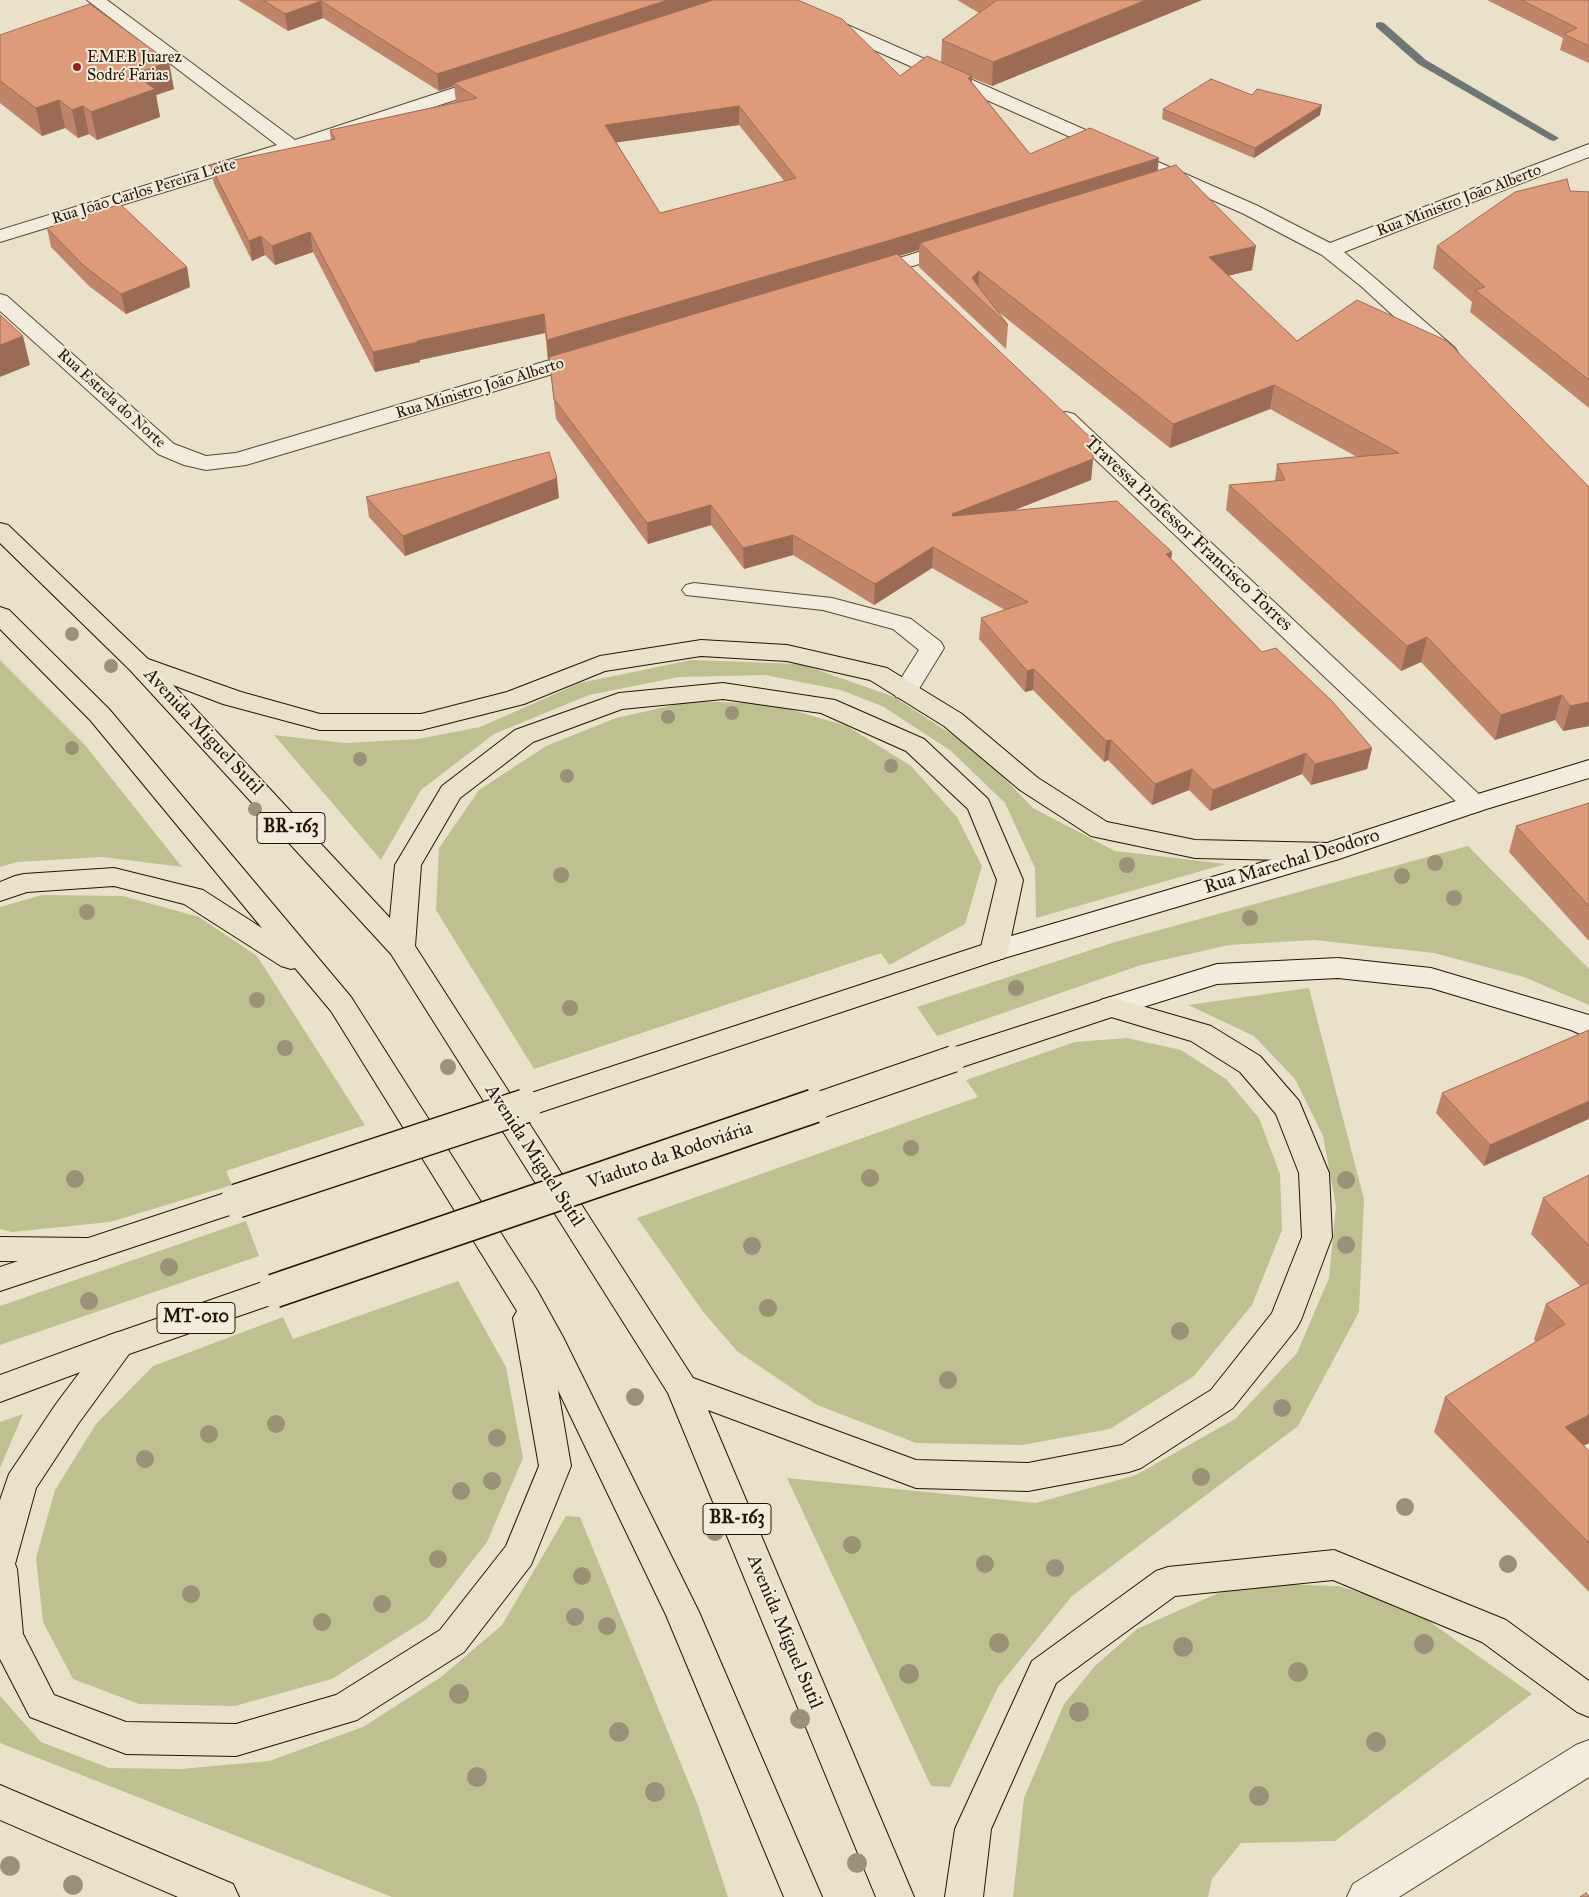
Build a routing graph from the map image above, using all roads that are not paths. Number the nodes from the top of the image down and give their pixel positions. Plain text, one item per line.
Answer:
1 (96, 0) edge
2 (776, 0) edge
3 (509, 76) edge
4 (292, 147) junction
5 (1589, 150) edge
6 (1180, 178) junction
7 (1152, 187) edge
8 (0, 236) edge
9 (976, 241) edge
10 (1329, 251) junction
11 (854, 278) edge
12 (0, 300) edge
13 (608, 351) edge
14 (1464, 368) edge
15 (1054, 407) edge
16 (238, 460) joint
17 (0, 530) edge
18 (694, 590) dead end
19 (0, 615) edge
20 (140, 664) junction
21 (905, 691) junction
22 (1589, 769) edge
23 (1474, 804) junction
24 (1330, 852) junction
25 (0, 892) edge
26 (401, 947) junction
27 (994, 952) junction
28 (312, 972) junction
29 (1111, 1007) junction
30 (1589, 1028) edge
31 (0, 1248) edge
32 (87, 1250) junction
33 (0, 1279) edge
34 (526, 1299) junction
35 (118, 1345) junction
36 (682, 1387) junction
37 (0, 1389) edge
38 (0, 1560) edge
39 (0, 1568) edge
40 (1589, 1701) edge
41 (1589, 1757) edge
42 (0, 1802) edge
43 (220, 1897) edge
44 (803, 1897) edge
45 (894, 1897) edge
46 (964, 1897) edge
47 (1366, 1897) edge

1 - 4 street
2 - 6 street
3 - 4 street, Rua João Carlos Pereira Leite
4 - 8 street, Rua João Carlos Pereira Leite
5 - 10 street, Rua Ministro João Alberto
6 - 7 street
6 - 10 street
9 - 11 street
10 - 14 street
12 - 16 street, Rua Estrela do Norte
13 - 16 street, Rua Ministro João Alberto
15 - 23 street, Travessa Professor Francisco Torres
17 - 20 main road, Avenida Miguel Sutil / BR-163
18 - 21 street
19 - 28 main road
20 - 21 main road
20 - 26 main road, Avenida Miguel Sutil / BR-163
21 - 24 main road
22 - 23 street, Rua Marechal Deodoro
23 - 24 street, Rua Marechal Deodoro
24 - 27 street, Rua Marechal Deodoro
25 - 28 main road
26 - 27 main road
26 - 36 main road, Avenida Miguel Sutil / BR-163
27 - 32 main road, bridge
28 - 34 main road
29 - 30 street
29 - 35 main road, Viaduto da Rodoviária / MT-010, bridge
29 - 36 main road
31 - 32 main road
32 - 33 main road
34 - 39 main road
34 - 44 main road
35 - 37 main road, MT-010
35 - 38 main road
36 - 45 main road, Avenida Miguel Sutil / BR-163
40 - 46 main road
41 - 47 street
42 - 43 main road

